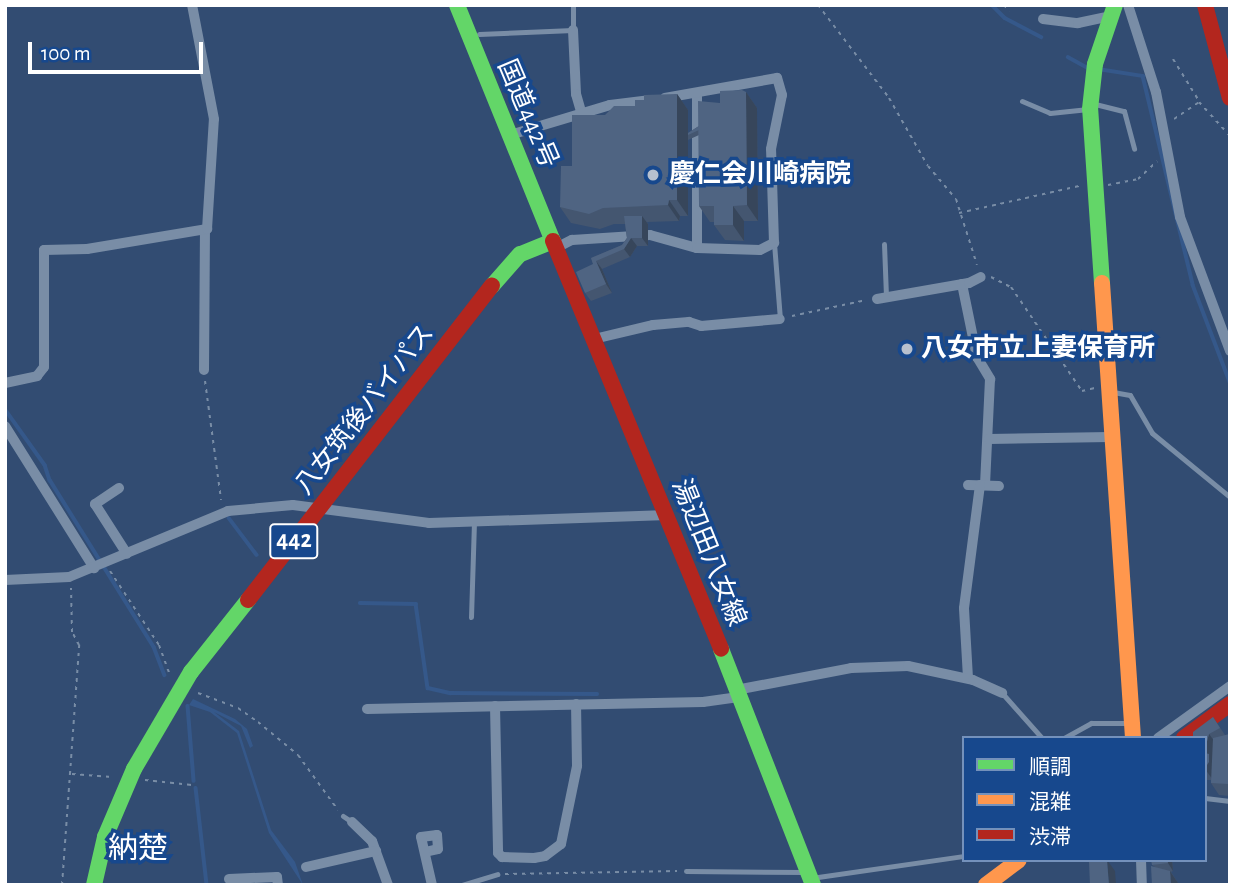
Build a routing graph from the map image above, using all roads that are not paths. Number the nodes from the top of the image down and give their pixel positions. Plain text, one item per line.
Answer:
1 (192, 5) edge
2 (457, 5) edge
3 (573, 5) edge
4 (1128, 5) edge
5 (1205, 5) edge
6 (1113, 11) edge
7 (1043, 19) dead end
8 (573, 30) junction
9 (479, 34) dead end
10 (697, 93) junction
11 (1230, 98) edge
12 (1022, 101) dead end
13 (1091, 106) junction
14 (582, 115) junction
15 (510, 135) junction
16 (1134, 149) dead end
17 (205, 230) junction
18 (774, 243) junction
19 (555, 244) junction
20 (884, 244) dead end
21 (697, 248) junction
22 (981, 277) road end
23 (962, 284) junction
24 (881, 298) joint
25 (780, 319) joint
26 (594, 339) junction
27 (1230, 351) edge
28 (204, 370) road end
29 (5, 383) edge
30 (1107, 388) junction
31 (5, 426) edge
32 (1110, 437) junction
33 (989, 439) junction
34 (978, 485) junction
35 (999, 486) dead end
36 (120, 488) dead end
37 (1230, 497) edge
38 (320, 507) junction
39 (668, 515) junction
40 (474, 524) junction
41 (127, 554) junction
42 (100, 566) junction
43 (5, 580) edge
44 (471, 617) dead end
45 (968, 678) junction
46 (1230, 686) edge
47 (1002, 693) joint
48 (738, 694) junction
49 (576, 704) junction
50 (495, 706) junction
51 (1227, 706) edge
52 (368, 709) dead end
53 (1132, 730) edge
54 (1040, 736) edge
55 (1068, 736) edge
56 (1161, 736) edge
57 (1187, 736) edge
58 (1207, 798) edge
59 (1230, 801) edge
60 (348, 819) road end
61 (376, 851) junction
62 (425, 852) dead end
63 (962, 856) edge
64 (1011, 862) edge
65 (1141, 862) edge
66 (306, 867) dead end
67 (686, 871) road end
68 (497, 874) road end
69 (810, 878) edge
70 (229, 879) dead end
71 (94, 885) edge
72 (278, 885) edge
73 (388, 885) edge
74 (432, 885) edge
75 (462, 885) edge
76 (986, 885) edge
77 (1142, 885) edge

1 - 17 street
2 - 15 main road, 国道442号
3 - 8 lane
4 - 27 street
5 - 11 main road
6 - 7 street
6 - 13 main road
8 - 9 lane
8 - 14 street
10 - 14 street
10 - 18 street
10 - 21 street
12 - 13 lane
13 - 16 lane
13 - 30 main road
14 - 15 street
15 - 19 main road, 国道442号
17 - 28 street
17 - 29 street
18 - 21 street
18 - 25 lane
19 - 21 street
19 - 26 main road, 湯辺田八女線
19 - 38 main road, 八女筑後バイパス / 442
20 - 24 lane
22 - 23 street
23 - 24 street
23 - 33 street
25 - 26 street
26 - 39 main road, 湯辺田八女線
30 - 32 main road
30 - 37 lane
31 - 42 street
32 - 33 street
32 - 53 main road
33 - 34 street
34 - 35 street
34 - 45 street
36 - 41 street
38 - 40 street
38 - 41 street
38 - 71 main road, 八女筑後バイパス / 442
39 - 40 street
39 - 48 main road, 湯辺田八女線
40 - 44 lane
41 - 42 street
42 - 43 street
45 - 47 street
45 - 48 street
46 - 56 street
47 - 54 lane
48 - 49 street
48 - 69 main road, 湯辺田八女線
49 - 50 street
49 - 50 street
50 - 52 street
51 - 57 main road
53 - 55 lane
58 - 59 lane
60 - 61 street
61 - 66 street
61 - 73 street
62 - 74 street
63 - 69 lane
64 - 76 main road
65 - 77 street
67 - 69 lane
68 - 75 lane
70 - 72 street

